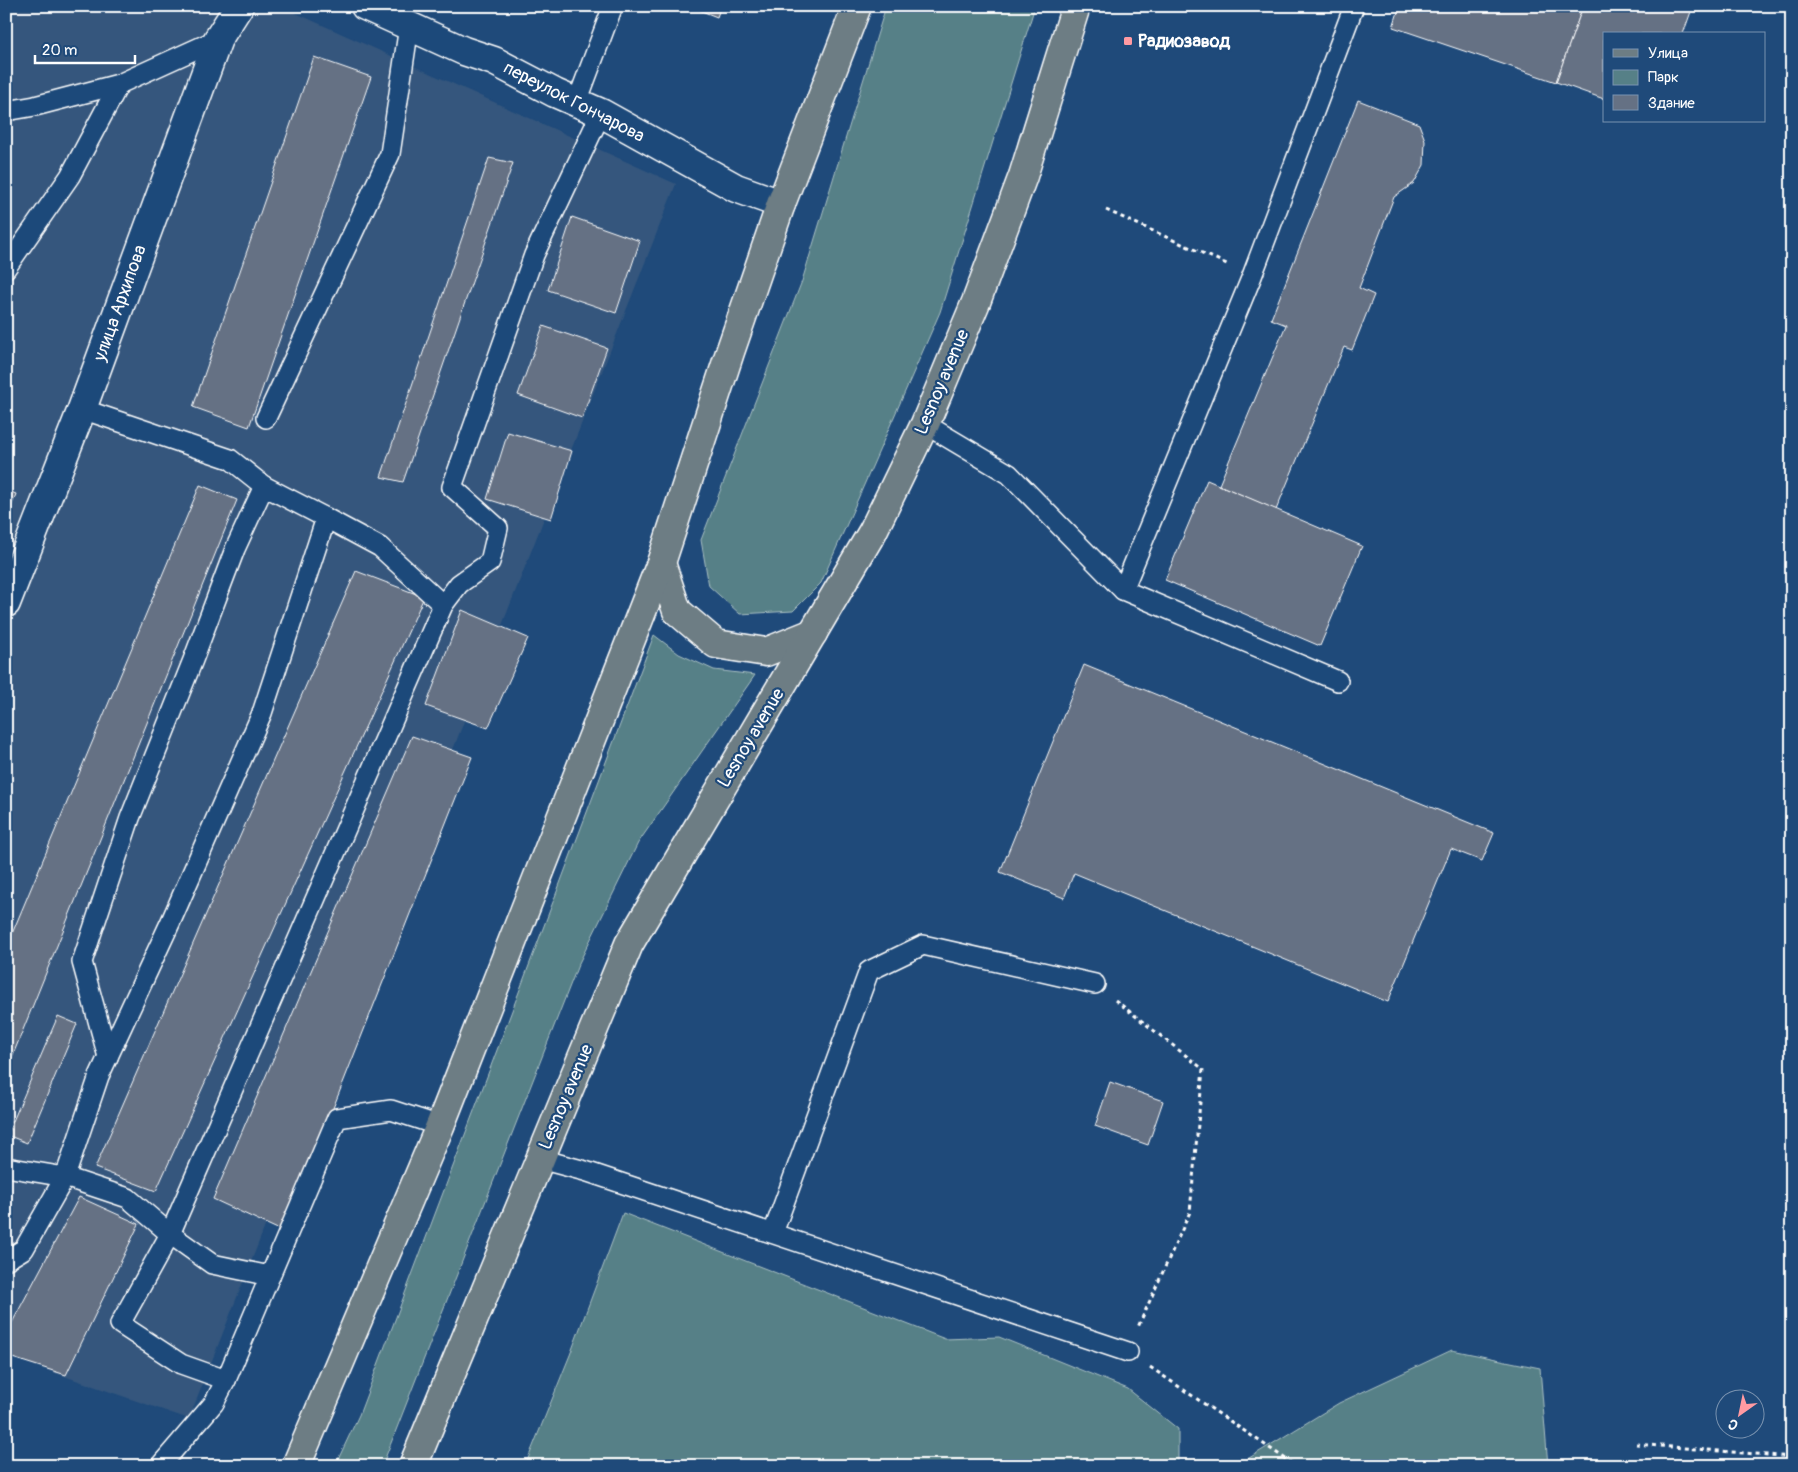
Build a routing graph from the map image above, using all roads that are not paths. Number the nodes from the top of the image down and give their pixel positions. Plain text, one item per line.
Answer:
1 (239, 6) edge
2 (365, 6) edge
3 (613, 6) edge
4 (856, 6) edge
5 (1076, 6) edge
6 (1354, 6) edge
7 (409, 26) junction
8 (218, 39) junction
9 (119, 84) junction
10 (589, 108) junction
11 (6, 111) edge
12 (781, 204) junction
13 (6, 268) edge
14 (82, 409) junction
15 (266, 418) dead end
16 (925, 424) junction
17 (264, 486) junction
18 (326, 518) junction
19 (661, 563) junction
20 (1123, 590) junction
21 (6, 603) edge
22 (443, 605) junction
23 (813, 633) junction
24 (1338, 681) dead end
25 (1095, 984) road end
26 (108, 1057) junction
27 (440, 1126) junction
28 (540, 1159) junction
29 (6, 1167) edge
30 (66, 1177) junction
31 (773, 1233) junction
32 (170, 1234) junction
33 (6, 1260) edge
34 (270, 1276) junction
35 (1128, 1352) road end
36 (226, 1380) junction
37 (160, 1466) edge
38 (296, 1466) edge
39 (413, 1466) edge

1 - 8 street, улица Архипова
2 - 7 street, переулок Гончарова
3 - 10 lane
4 - 12 main road
5 - 16 main road, Lesnoy avenue
6 - 20 lane
7 - 10 street, переулок Гончарова
7 - 15 lane
8 - 9 lane
8 - 14 street, улица Архипова
9 - 11 lane
9 - 13 lane
10 - 12 street, переулок Гончарова
10 - 22 lane
12 - 19 main road
14 - 17 lane
14 - 21 street, улица Архипова
16 - 20 lane
16 - 23 main road, Lesnoy avenue
17 - 18 lane
17 - 26 lane
18 - 22 lane
18 - 26 lane
19 - 23 main road
19 - 27 main road
20 - 24 lane
22 - 32 lane
23 - 28 main road, Lesnoy avenue
25 - 31 lane
26 - 30 lane
27 - 34 lane
27 - 38 main road
28 - 31 lane
28 - 39 main road, Lesnoy avenue
29 - 30 lane
30 - 32 lane
30 - 33 lane
31 - 35 lane
32 - 34 lane
32 - 36 lane
34 - 36 lane
36 - 37 lane

